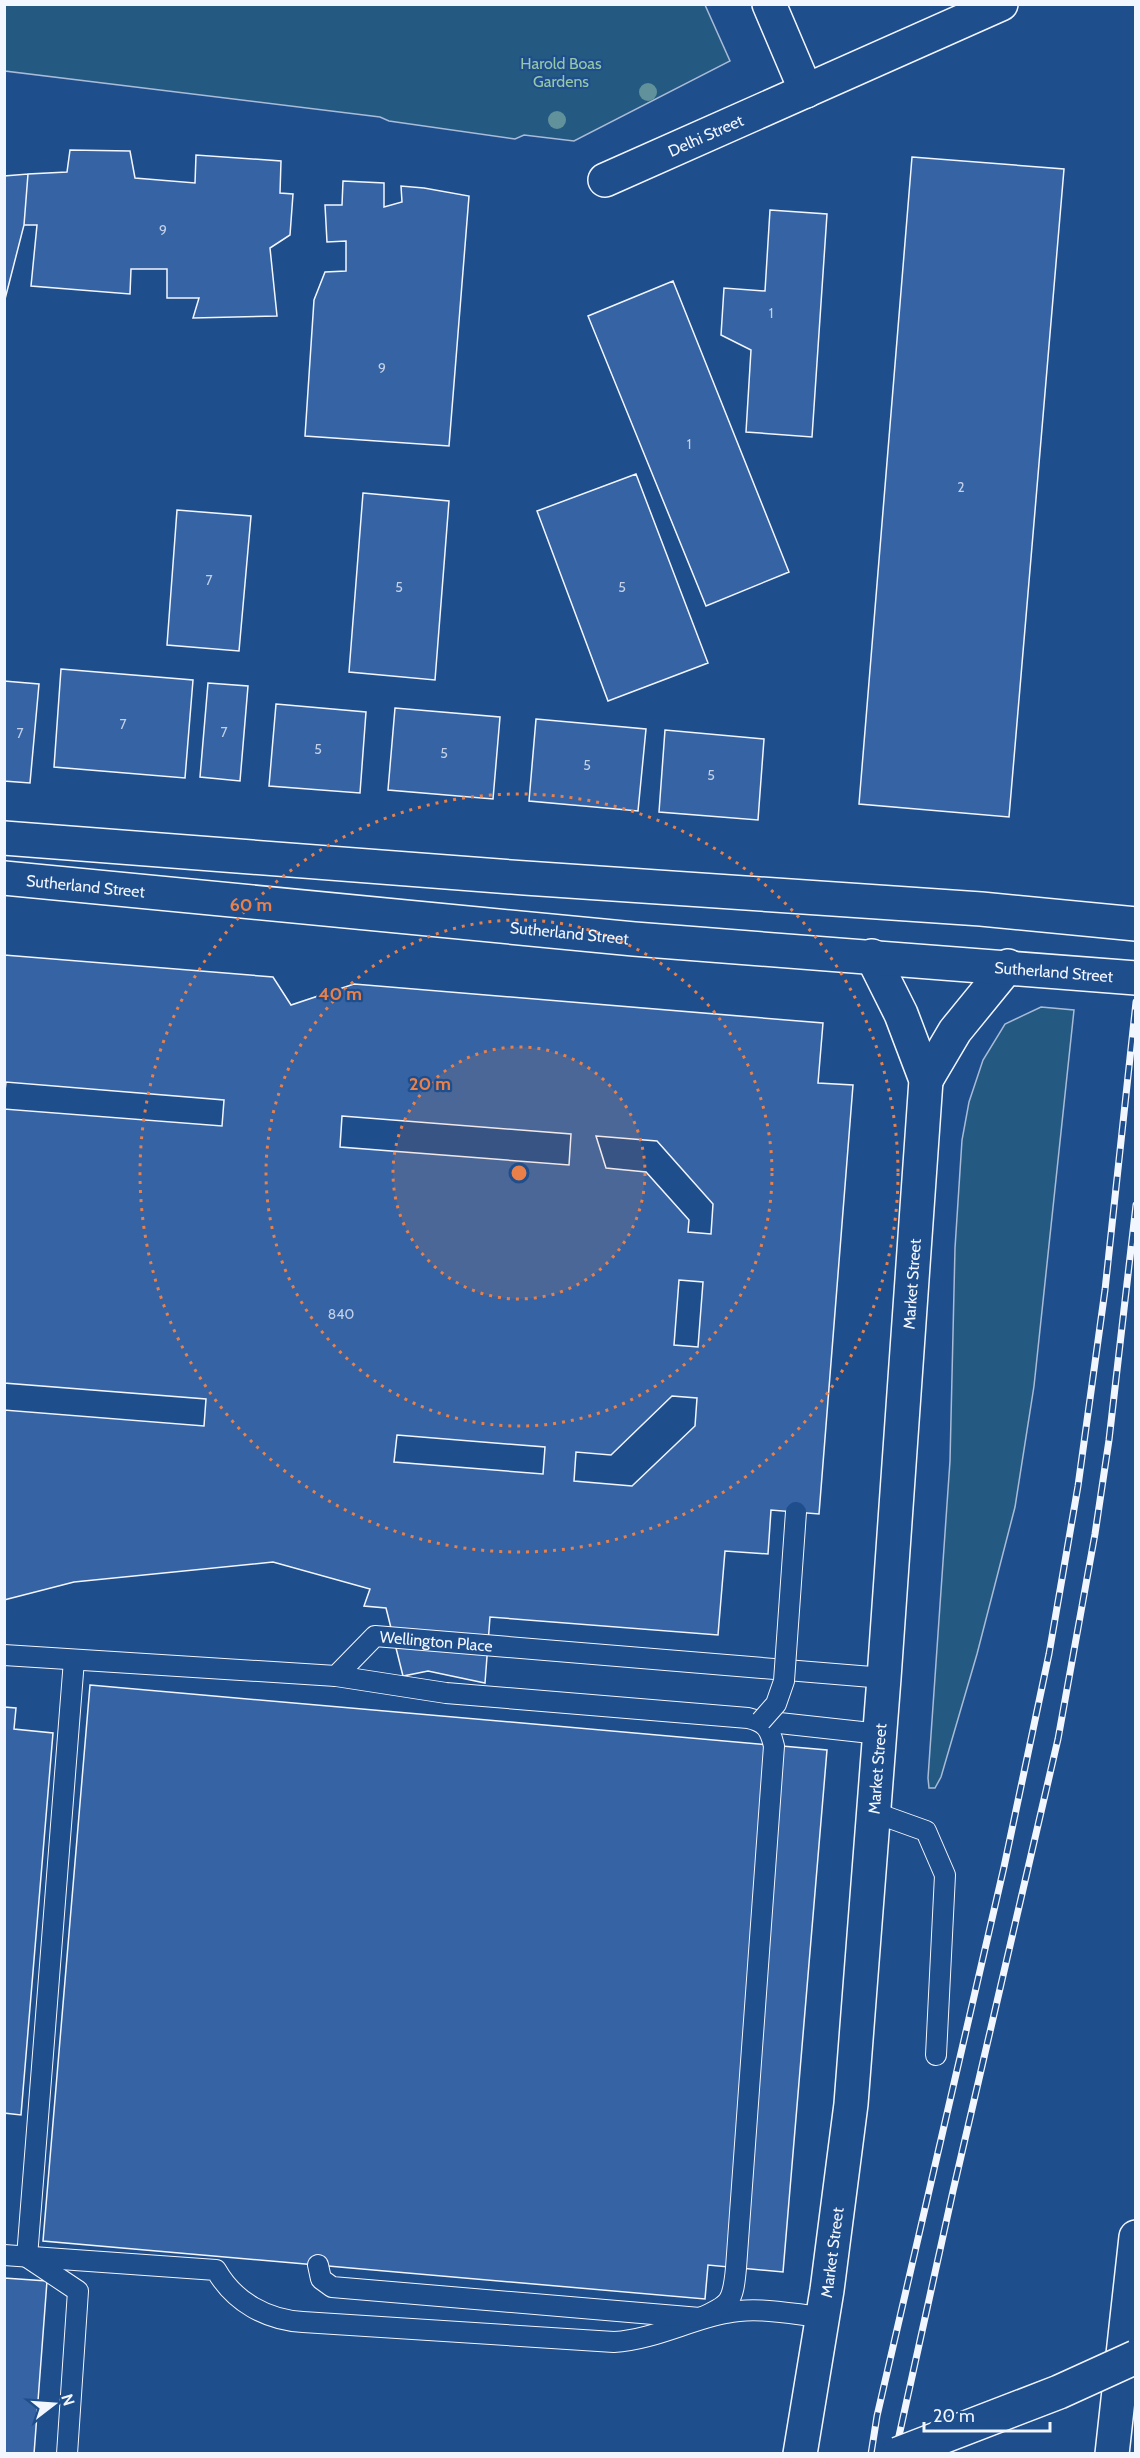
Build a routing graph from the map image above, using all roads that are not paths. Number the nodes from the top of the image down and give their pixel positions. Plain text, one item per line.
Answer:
1 (769, 4) edge
2 (1001, 4) edge
3 (806, 91) junction
4 (605, 180) dead end
5 (4, 838) edge
6 (4, 878) edge
7 (1136, 924) edge
8 (872, 956) junction
9 (1008, 966) junction
10 (1136, 978) edge
11 (926, 1080) junction
12 (796, 1512) dead end
13 (4, 1655) edge
14 (74, 1660) junction
15 (336, 1676) junction
16 (884, 1678) junction
17 (761, 1721) junction
18 (880, 1734) junction
19 (873, 1812) junction
20 (936, 2055) dead end
21 (1136, 2237) edge
22 (4, 2255) edge
23 (27, 2256) junction
24 (318, 2265) dead end
25 (822, 2317) junction
26 (1136, 2357) edge
27 (67, 2454) edge
28 (800, 2454) edge
29 (898, 2454) edge
30 (1112, 2454) edge

1 - 3 main road
2 - 3 main road, Delhi Street
3 - 4 main road, Delhi Street
5 - 7 main road
6 - 8 main road, Sutherland Street
8 - 9 main road, Sutherland Street
8 - 11 main road, Market Street
9 - 10 main road, Sutherland Street
9 - 11 main road, Market Street
11 - 16 main road, Market Street
12 - 17 lane, bridge
13 - 14 lane
14 - 15 lane
14 - 23 lane
15 - 16 lane, Wellington Place
15 - 17 lane
16 - 18 main road, Market Street
17 - 18 lane
17 - 24 lane
18 - 19 main road, Market Street
19 - 20 lane
19 - 25 main road, Market Street
21 - 30 main road
22 - 23 lane
23 - 25 lane
23 - 27 lane
25 - 28 main road, Market Street
26 - 29 main road, bridge

